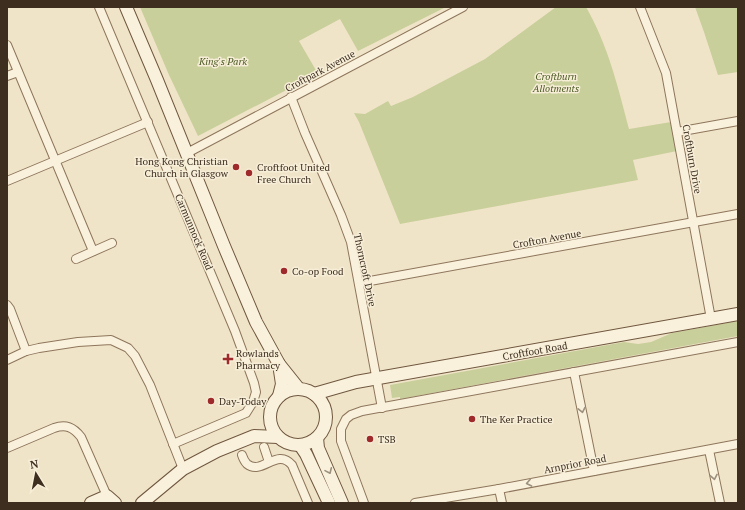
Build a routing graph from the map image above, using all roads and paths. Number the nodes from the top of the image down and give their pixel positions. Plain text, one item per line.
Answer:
1 (99, 7) edge
2 (126, 7) edge
3 (463, 7) edge
4 (640, 7) edge
5 (7, 45) edge
6 (18, 72) junction
7 (7, 76) edge
8 (291, 97) junction
9 (738, 121) edge
10 (148, 122) junction
11 (677, 132) junction
12 (187, 153) junction
13 (56, 160) junction
14 (7, 181) edge
15 (738, 214) edge
16 (694, 222) junction
17 (112, 243) dead end
18 (93, 251) junction
19 (76, 259) dead end
20 (359, 283) junction
21 (7, 305) edge
22 (738, 314) edge
23 (711, 319) junction
24 (738, 342) edge
25 (26, 351) junction
26 (7, 360) edge
27 (279, 364) junction
28 (574, 372) junction
29 (376, 379) junction
30 (299, 389) junction
31 (333, 389) junction
32 (314, 394) junction
33 (279, 396) junction
34 (323, 406) junction
35 (382, 408) junction
36 (270, 417) junction
37 (254, 436) junction
38 (278, 437) junction
39 (316, 438) junction
40 (173, 444) junction
41 (738, 444) edge
42 (300, 445) junction
43 (264, 447) dead end
44 (7, 448) edge
45 (709, 450) junction
46 (242, 455) dead end
47 (270, 462) junction
48 (182, 469) junction
49 (594, 471) junction
50 (499, 489) junction
51 (111, 500) edge
52 (91, 503) edge
53 (142, 503) edge
54 (308, 503) edge
55 (329, 503) edge
56 (342, 503) edge
57 (364, 503) edge
58 (415, 503) edge
59 (502, 503) edge
60 (720, 503) edge

1 - 10 street, Carmunnock Road
2 - 12 main road
3 - 8 street, Croftpark Avenue
4 - 11 street, Croftburn Drive
5 - 6 street
6 - 7 street
6 - 13 street
8 - 12 street, Croftpark Avenue
8 - 20 street, Thorncroft Drive
9 - 11 street
10 - 13 street
10 - 40 street, Carmunnock Road
11 - 16 street, Croftburn Drive
12 - 27 main road
13 - 14 street
13 - 18 street
15 - 16 street, Crofton Avenue
16 - 20 street, Crofton Avenue
16 - 23 street, Croftburn Drive
17 - 18 street
18 - 19 street
20 - 29 street, Thorncroft Drive
21 - 25 street
22 - 23 main road, Croftfoot Road
23 - 29 main road, Croftfoot Road
24 - 28 street
25 - 26 street
25 - 40 street
27 - 30 main road
27 - 33 main road
28 - 35 street
28 -> 49 street
29 - 31 main road, Croftfoot Road
29 - 35 street, Thorncroft Drive
30 - 32 main road
30 - 33 main road
31 - 32 main road, Croftfoot Road
31 - 34 main road
32 - 34 main road
33 - 36 main road
34 - 39 main road
35 - 57 street
36 - 37 main road
36 - 38 main road
37 - 38 main road
37 - 48 main road
38 - 42 main road
39 - 42 main road
39 -> 56 main road
40 - 48 street
41 - 45 street, Arnprior Road
42 - 55 main road
43 - 47 street
44 - 51 street
45 - 49 street, Arnprior Road
45 -> 60 street
46 - 47 street
47 - 54 street
48 - 53 main road
49 -> 50 street, Arnprior Road
50 - 58 street, Arnprior Road
50 - 59 street
51 - 52 main road

